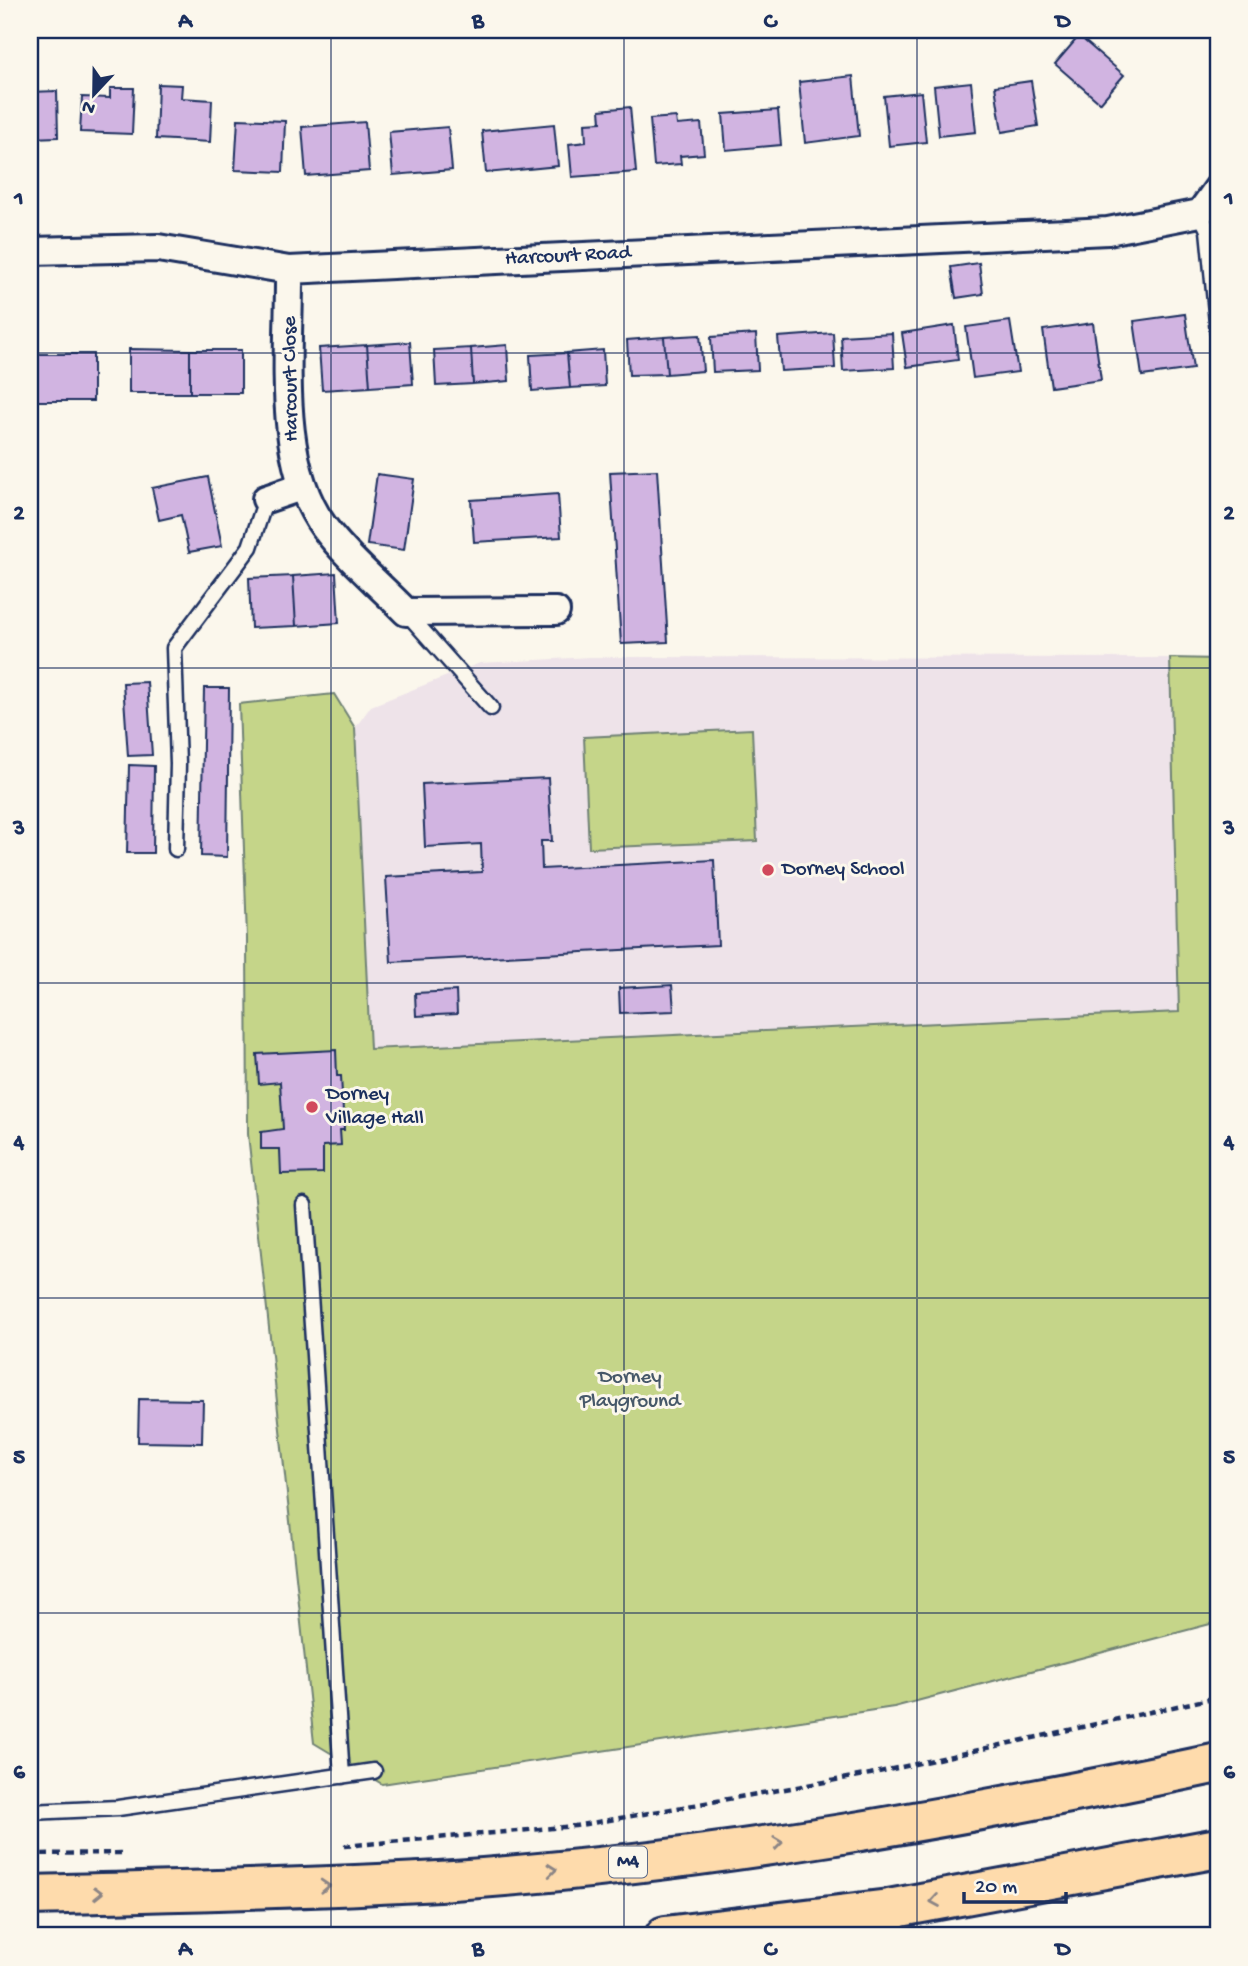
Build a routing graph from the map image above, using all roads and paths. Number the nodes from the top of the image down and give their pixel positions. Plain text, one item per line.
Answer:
1 (1218, 188) edge
2 (1200, 213) junction
3 (30, 251) edge
4 (289, 270) junction
5 (1218, 332) edge
6 (301, 487) junction
7 (266, 499) joint
8 (556, 611) dead end
9 (406, 612) junction
10 (491, 708) dead end
11 (176, 849) dead end
12 (304, 1205) dead end
13 (1218, 1697) edge
14 (1218, 1763) edge
15 (374, 1772) dead end
16 (342, 1776) junction
17 (30, 1812) edge
18 (335, 1847) dead end
19 (1218, 1847) edge
20 (128, 1853) dead end
21 (30, 1854) edge
22 (30, 1895) edge
23 (1218, 1932) edge
24 (665, 1936) edge
25 (1199, 1936) edge

1 - 2 street
2 - 4 street, Harcourt Road
2 - 5 lane
3 - 4 street, Harcourt Road
4 - 6 street, Harcourt Close
6 - 7 street
6 - 9 street, Harcourt Close
7 - 11 lane
8 - 9 street
9 - 10 lane
12 - 16 lane
13 - 18 path
22 -> 14 highway, M4
15 - 16 lane
16 - 17 lane
19 -> 24 highway
20 - 21 path
23 - 25 path

